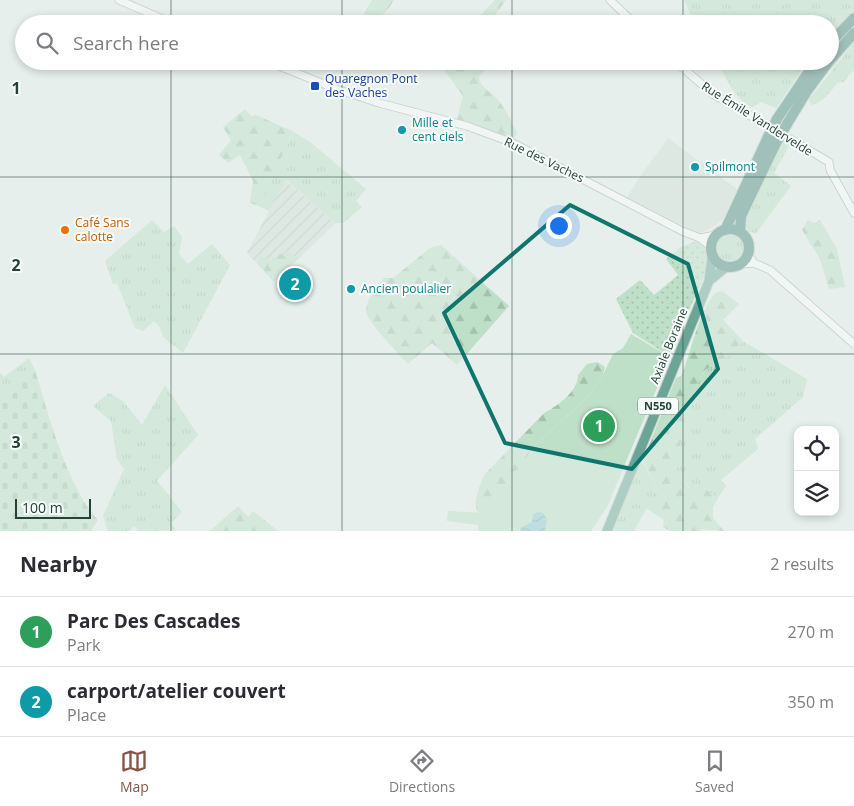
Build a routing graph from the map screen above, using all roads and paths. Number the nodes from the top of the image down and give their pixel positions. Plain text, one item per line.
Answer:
1 (120, 0) edge
2 (610, 0) edge
3 (154, 15) edge
4 (626, 15) edge
5 (854, 18) edge
6 (854, 33) edge
7 (839, 34) edge
8 (839, 50) edge
9 (290, 70) edge
10 (685, 70) edge
11 (811, 70) edge
12 (823, 70) edge
13 (782, 121) junction
14 (772, 140) junction
15 (854, 213) edge
16 (720, 232) junction
17 (740, 232) junction
18 (700, 238) junction
19 (711, 251) junction
20 (751, 258) junction
21 (726, 267) junction
22 (709, 281) junction
23 (854, 344) edge
24 (607, 531) edge

1 - 3 street
2 - 4 street
5 - 7 highway
6 - 8 highway, Axiale Boraine
9 - 18 street, Rue des Vaches
10 - 15 street, Rue Émile Vandervelde
11 - 13 highway, Axiale Boraine
12 - 13 highway, Axiale Boraine
13 - 14 highway, Axiale Boraine, bridge
14 - 16 highway, Axiale Boraine
14 - 17 highway, Axiale Boraine
16 - 17 highway
16 - 18 street
16 - 19 highway, Axiale Boraine
17 - 20 highway
18 - 19 street, Rue des Vaches
19 - 21 highway
19 - 22 main road, Axiale Boraine / N550
20 - 21 highway, Axiale Boraine
20 - 23 street
21 - 22 main road, Axiale Boraine / N550
22 - 24 main road, Axiale Boraine / N550

